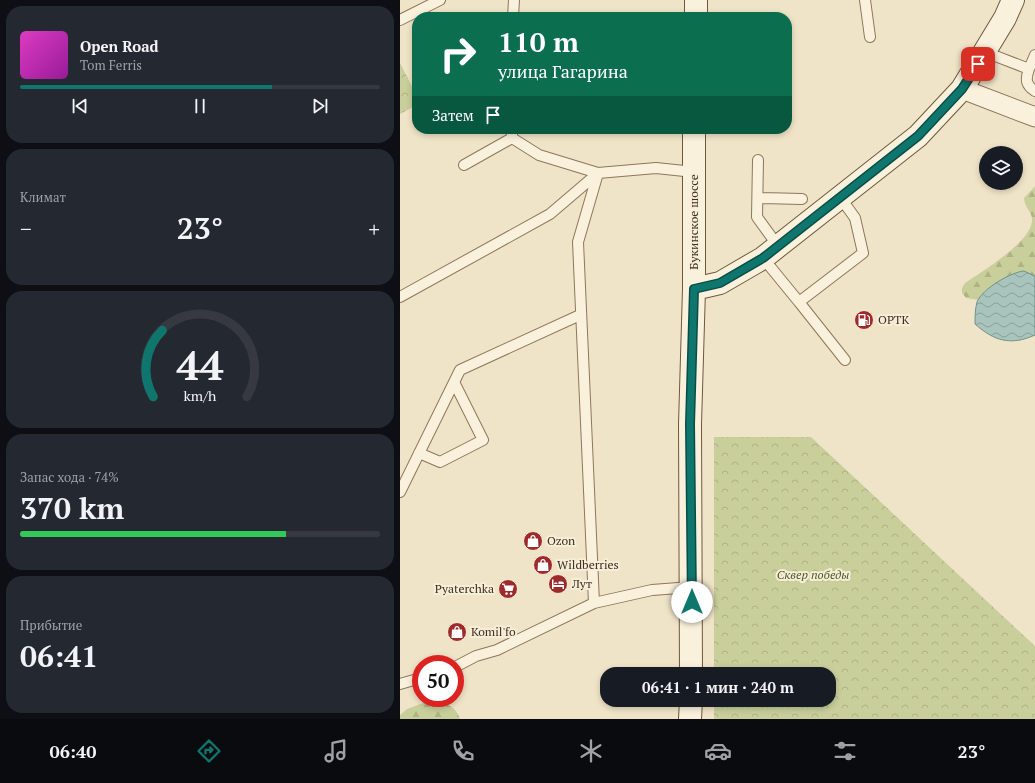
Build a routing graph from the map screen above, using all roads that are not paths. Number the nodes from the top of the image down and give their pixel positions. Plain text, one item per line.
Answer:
1 (440, 0) edge
2 (514, 0) edge
3 (696, 0) edge
4 (865, 0) edge
5 (1013, 0) edge
6 (416, 12) edge
7 (514, 12) edge
8 (696, 12) edge
9 (412, 14) edge
10 (400, 20) edge
11 (870, 37) dead end
12 (985, 52) junction
13 (1035, 55) edge
14 (1029, 69) junction
15 (962, 89) junction
16 (1035, 91) edge
17 (1035, 116) edge
18 (512, 134) edge
19 (694, 134) edge
20 (758, 160) dead end
21 (464, 165) dead end
22 (694, 172) junction
23 (598, 173) junction
24 (840, 197) junction
25 (758, 198) junction
26 (802, 199) dead end
27 (770, 252) junction
28 (694, 289) junction
29 (400, 297) edge
30 (799, 302) junction
31 (580, 315) junction
32 (845, 360) dead end
33 (454, 382) junction
34 (419, 453) junction
35 (400, 492) edge
36 (692, 587) junction
37 (594, 603) junction
38 (464, 662) edge
39 (691, 667) edge
40 (412, 681) edge
41 (400, 684) edge
42 (691, 707) edge
43 (690, 719) edge

1 - 6 lane
2 - 7 lane
3 - 8 main road
4 - 11 lane
5 - 12 main road
9 - 10 lane
12 - 14 lane
12 - 15 main road
13 - 14 lane
14 - 16 lane
15 - 17 street
15 - 24 main road
18 - 21 lane
18 - 23 lane
19 - 22 main road, Букинское шоссе
20 - 25 lane
22 - 23 lane
22 - 28 main road, Букинское шоссе
23 - 29 lane
23 - 31 lane
24 - 27 main road
24 - 30 lane
25 - 26 lane
25 - 27 lane
27 - 28 main road
27 - 30 lane
28 - 36 main road, Букинское шоссе
30 - 32 lane
31 - 33 lane
31 - 37 lane
33 - 34 lane
33 - 34 lane
34 - 35 lane
36 - 37 lane
36 - 39 main road, Букинское шоссе
37 - 38 lane
40 - 41 lane
42 - 43 main road

